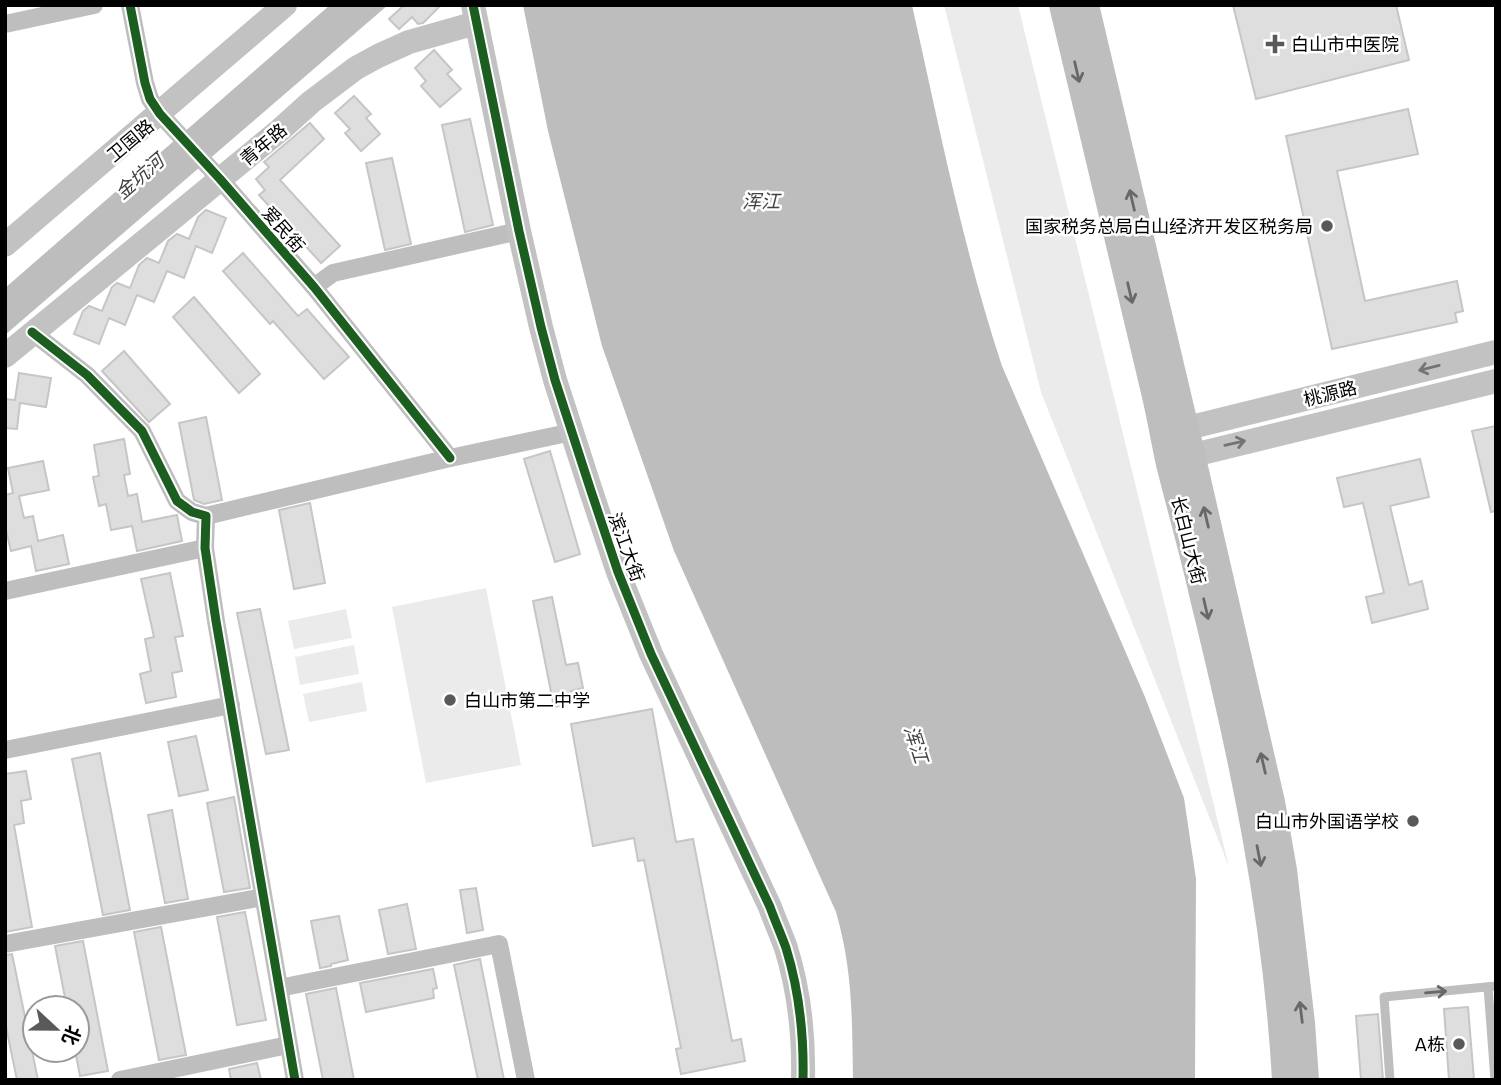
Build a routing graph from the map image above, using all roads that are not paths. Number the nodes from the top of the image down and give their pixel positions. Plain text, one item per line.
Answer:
1 (94, 5) edge
2 (130, 5) edge
3 (285, 5) edge
4 (1062, 5) edge
5 (1086, 5) edge
6 (475, 14) edge
7 (5, 24) edge
8 (166, 120) junction
9 (217, 176) junction
10 (519, 231) junction
11 (5, 245) edge
12 (314, 287) junction
13 (32, 332) junction
14 (1496, 352) edge
15 (5, 356) edge
16 (1496, 381) edge
17 (1175, 431) junction
18 (572, 432) junction
19 (1180, 457) junction
20 (450, 458) junction
21 (206, 516) junction
22 (205, 548) junction
23 (5, 591) edge
24 (230, 705) junction
25 (5, 750) edge
26 (263, 897) junction
27 (5, 944) edge
28 (1492, 987) edge
29 (279, 988) junction
30 (288, 1045) junction
31 (120, 1080) edge
32 (295, 1080) edge
33 (526, 1080) edge
34 (803, 1080) edge
35 (1285, 1080) edge
36 (1306, 1080) edge
37 (1390, 1080) edge
38 (1495, 1080) edge

1 - 7 street
2 - 8 street, 爱民街
3 - 8 street, 卫国路
4 -> 17 main road, 长白山大街
17 -> 5 main road, 长白山大街
6 - 9 street, 青年路
6 - 10 street, 滨江大街
8 - 9 street, 爱民街
8 - 11 street, 卫国路
9 - 12 street, 爱民街
9 - 13 street, 青年路
10 - 12 street
10 - 18 street, 滨江大街
12 - 20 street, 爱民街
13 - 15 street, 青年路
13 - 21 street
14 -> 17 street, 桃源路
19 -> 16 street, 桃源路
17 - 19 main road, 长白山大街
18 - 20 street
18 - 34 street, 滨江大街
19 -> 35 main road, 长白山大街
36 -> 19 main road, 长白山大街
20 - 21 street
21 - 22 street
22 - 23 street
22 - 24 street
24 - 25 street
24 - 26 street
26 - 27 street
26 - 29 street
37 -> 28 lane
28 - 38 lane
29 - 30 street
29 - 33 street
30 - 31 street
30 - 32 street

